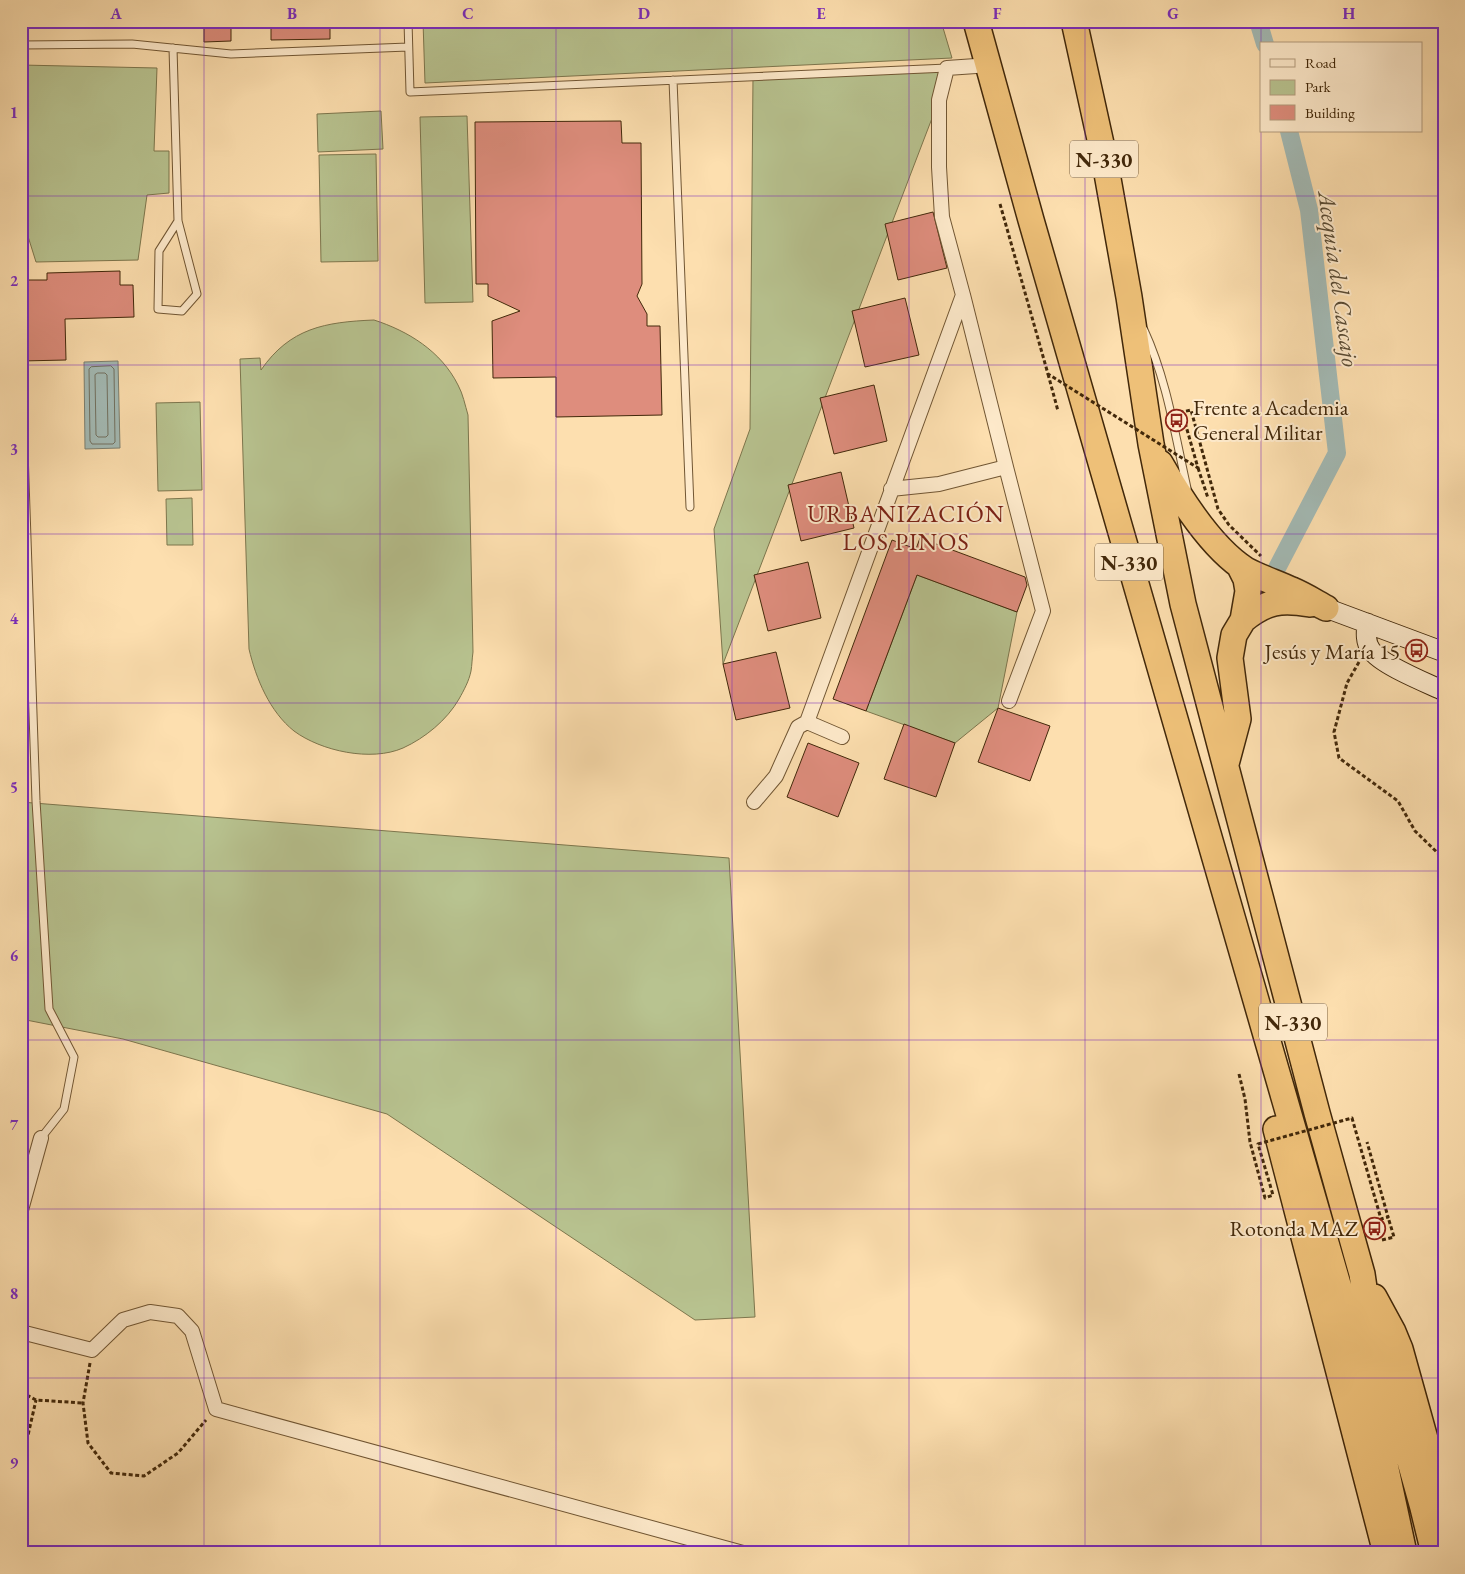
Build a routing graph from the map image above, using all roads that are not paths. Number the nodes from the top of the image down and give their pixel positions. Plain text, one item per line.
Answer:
1 (408, 21) edge
2 (963, 21) edge
3 (976, 21) edge
4 (1074, 21) edge
5 (21, 45) edge
6 (408, 47) junction
7 (173, 48) junction
8 (976, 66) junction
9 (947, 68) junction
10 (673, 80) junction
11 (1031, 220) junction
12 (178, 221) junction
13 (963, 295) junction
14 (1130, 297) junction
15 (1151, 444) junction
16 (21, 446) edge
17 (1006, 466) junction
18 (891, 489) junction
19 (1200, 506) junction
20 (690, 507) dead end
21 (1250, 560) junction
22 (1326, 608) junction
23 (1243, 620) junction
24 (1368, 623) junction
25 (1444, 652) edge
26 (1444, 691) edge
27 (1009, 701) dead end
28 (807, 722) junction
29 (842, 737) dead end
30 (1226, 767) junction
31 (754, 802) dead end
32 (1228, 904) junction
33 (41, 1138) joint
34 (21, 1210) edge
35 (1362, 1274) junction
36 (21, 1332) edge
37 (1444, 1507) edge
38 (742, 1553) edge
39 (1386, 1553) edge
40 (1404, 1553) edge
41 (1434, 1553) edge

1 - 6 lane
2 - 8 highway
3 - 11 highway, N-330
4 - 14 highway, N-330
5 - 7 lane
6 - 7 lane
6 - 10 lane
7 - 12 lane
8 - 9 street
8 - 11 highway
9 - 10 lane
9 - 13 street
10 - 20 lane
11 - 32 highway, N-330
12 - 12 lane
13 - 17 street
13 - 18 street
14 - 15 highway, N-330
14 - 19 lane
15 - 19 highway
15 - 30 highway, N-330
16 - 33 lane
17 - 18 street
17 - 27 street
18 - 28 street
19 - 21 highway
21 - 22 highway
21 - 23 highway
22 - 23 highway
22 - 24 street
23 - 30 highway
24 - 25 street
24 - 26 street
28 - 29 street
28 - 31 street
30 - 35 highway, N-330
32 - 39 highway
32 - 40 highway, N-330
33 - 34 street
35 - 37 highway
35 - 41 highway, N-330
36 - 38 street

